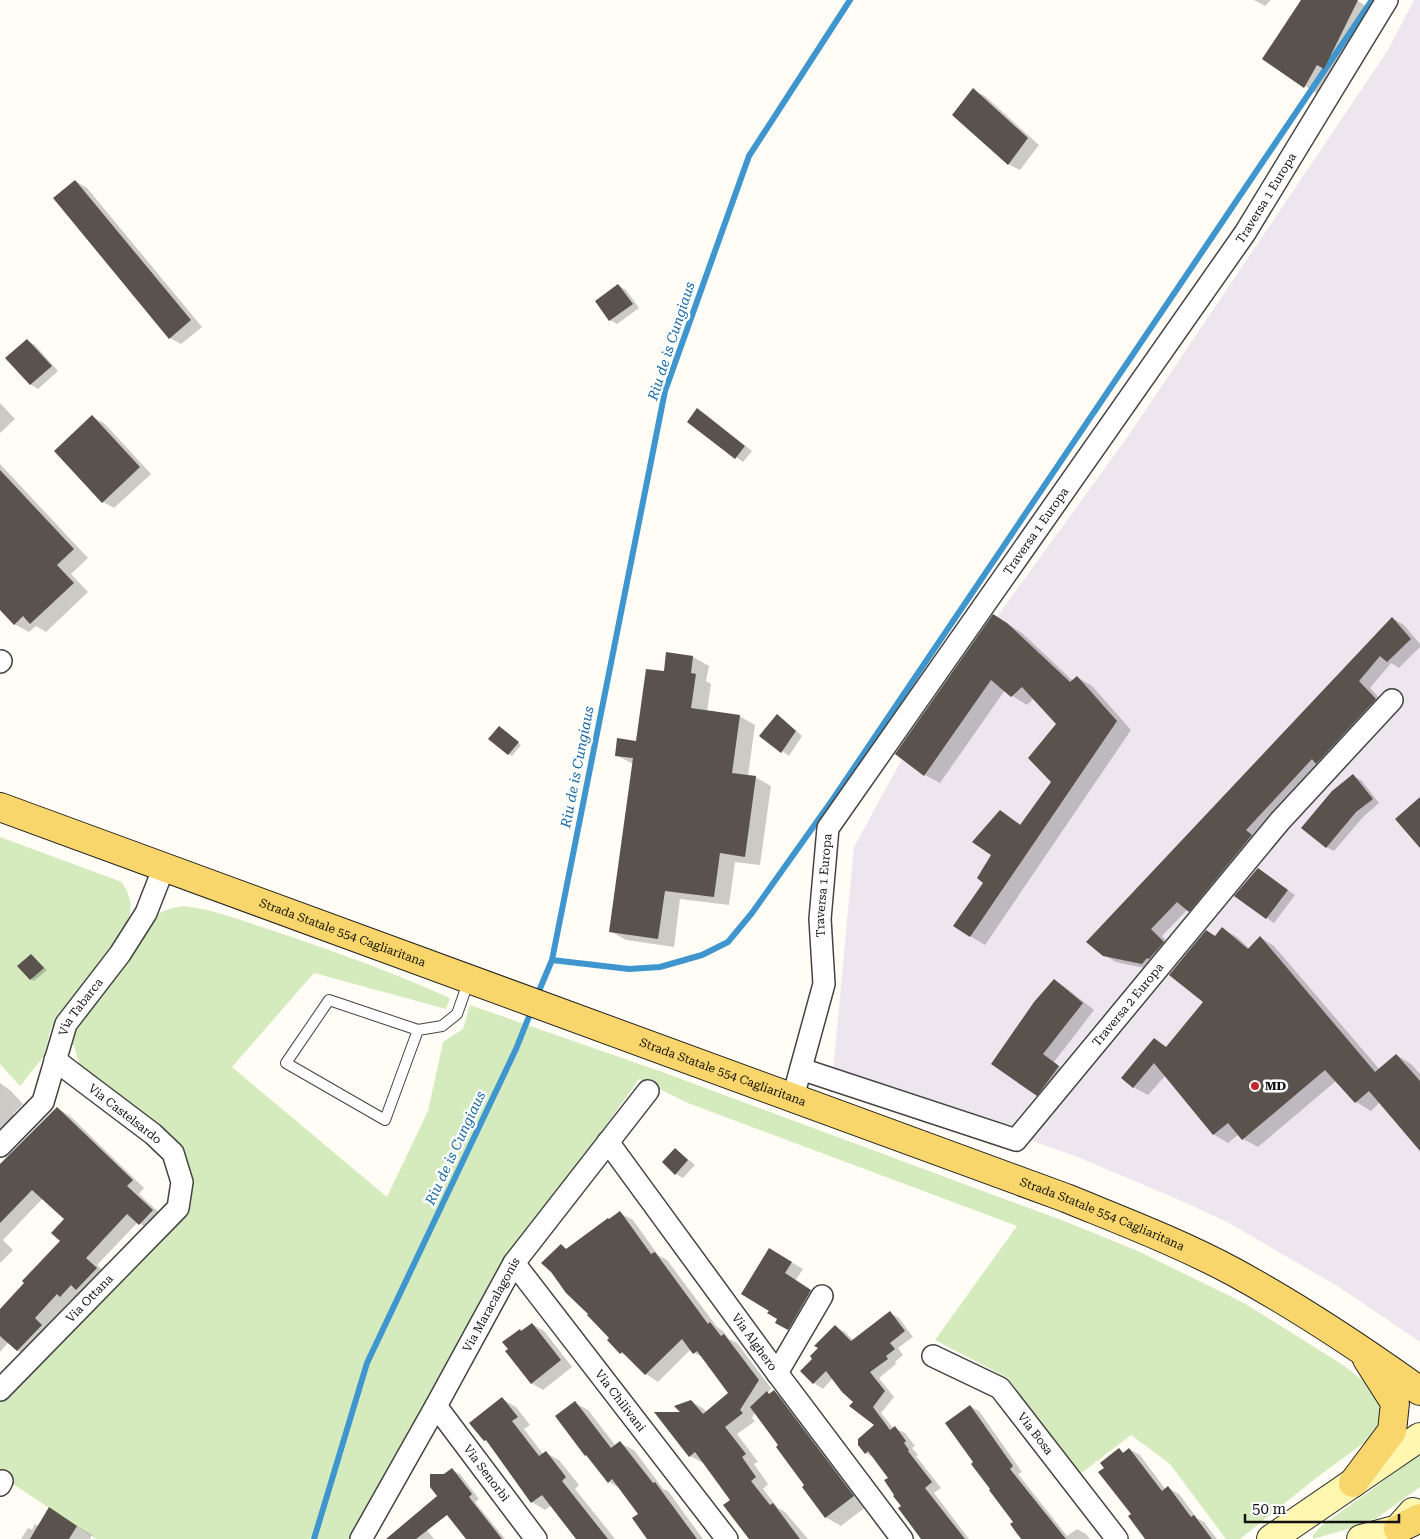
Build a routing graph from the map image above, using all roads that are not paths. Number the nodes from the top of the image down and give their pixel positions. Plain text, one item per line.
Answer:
1 (1387, 0) edge
2 (1392, 700) dead end
3 (0, 807) edge
4 (164, 867) junction
5 (479, 982) junction
6 (418, 1030) junction
7 (56, 1060) junction
8 (801, 1069) junction
9 (648, 1091) dead end
10 (793, 1097) junction
11 (608, 1142) junction
12 (0, 1146) edge
13 (178, 1208) joint
14 (514, 1263) junction
15 (822, 1296) dead end
16 (1359, 1348) junction
17 (933, 1356) dead end
18 (1420, 1371) edge
19 (777, 1373) junction
20 (0, 1390) edge
21 (1420, 1391) edge
22 (436, 1406) junction
23 (1420, 1437) edge
24 (1353, 1483) junction
25 (1420, 1505) edge
26 (1409, 1524) edge
27 (362, 1538) edge
28 (536, 1539) edge
29 (727, 1539) edge
30 (902, 1539) edge
31 (1117, 1539) edge
32 (1271, 1539) edge
33 (1361, 1539) edge

1 - 8 street, Traversa 1 Europa
2 - 8 street, Traversa 2 Europa
3 - 4 main road, Strada Statale 554 Cagliaritana
4 - 5 main road, Strada Statale 554 Cagliaritana
4 - 7 street, Via Tabarca
5 - 6 lane
5 - 10 main road, Strada Statale 554 Cagliaritana
6 - 6 lane
7 - 12 street, Via Tabarca
7 - 13 street, Via Castelsardo
8 - 10 street, Traversa 1 Europa
9 - 11 street, Via Maracalagonis
10 - 16 main road, Strada Statale 554 Cagliaritana
11 - 14 street, Via Maracalagonis
11 - 19 street, Via Alghero
13 - 20 street, Via Ottana
14 - 22 street, Via Maracalagonis
14 - 29 street, Via Chilivani
15 - 19 street
16 - 18 main road
16 - 21 main road, Strada Statale 554 Cagliaritana
16 - 24 main road
17 - 31 street, Via Bosa
19 - 30 street, Via Alghero
22 - 27 street, Via Maracalagonis
22 - 28 street, Via Senorbì
23 - 24 street
24 - 32 street
25 - 26 street
26 - 33 street

